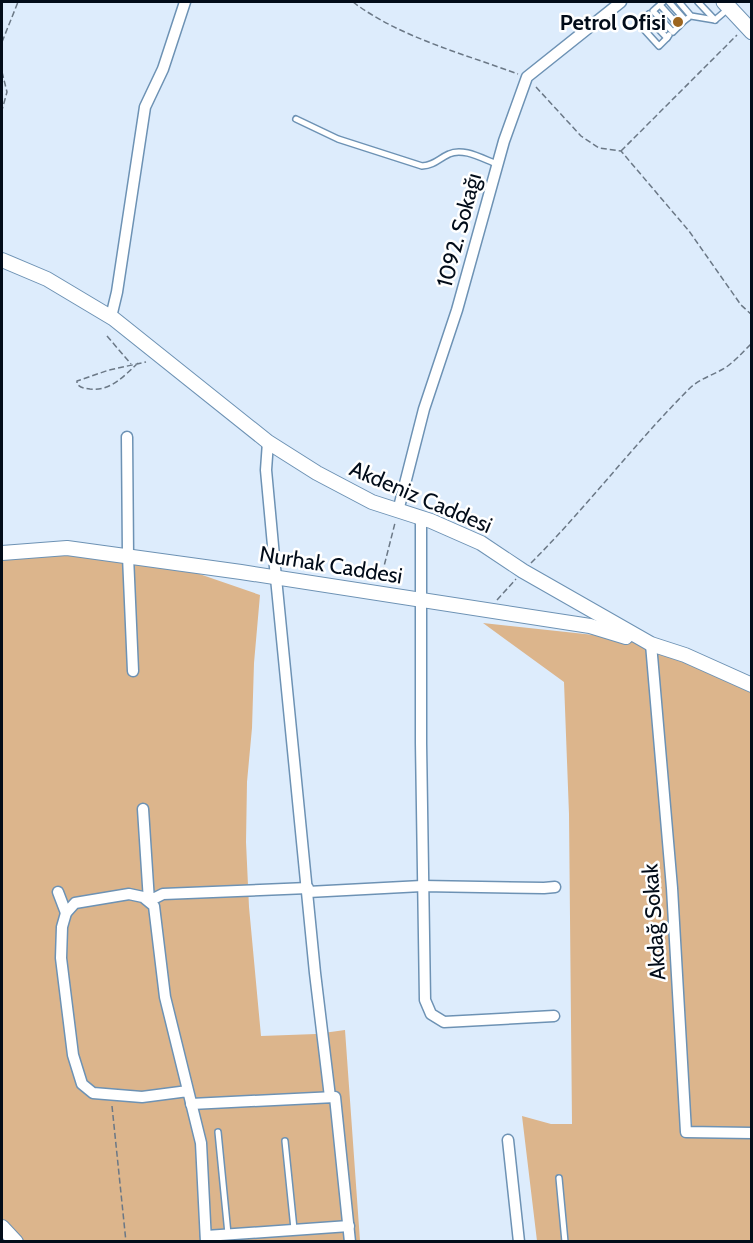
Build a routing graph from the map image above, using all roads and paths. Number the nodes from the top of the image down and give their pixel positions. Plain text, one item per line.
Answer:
1 (18, 2) edge
2 (185, 2) edge
3 (353, 2) edge
4 (621, 2) edge
5 (669, 2) edge
6 (679, 2) edge
7 (698, 2) edge
8 (662, 3) edge
9 (727, 5) edge
10 (653, 11) junction
11 (647, 17) junction
12 (688, 18) junction
13 (714, 20) junction
14 (679, 26) junction
15 (749, 29) edge
16 (673, 32) junction
17 (667, 38) junction
18 (2, 42) edge
19 (2, 72) edge
20 (527, 77) junction
21 (2, 110) edge
22 (296, 119) dead end
23 (621, 151) junction
24 (497, 164) junction
25 (2, 260) edge
26 (752, 315) edge
27 (111, 317) junction
28 (107, 336) dead end
29 (752, 343) edge
30 (132, 365) junction
31 (127, 437) dead end
32 (268, 442) junction
33 (398, 511) junction
34 (421, 518) junction
35 (2, 553) edge
36 (128, 556) junction
37 (523, 571) junction
38 (276, 578) junction
39 (377, 594) junction
40 (419, 600) junction
41 (488, 610) junction
42 (651, 644) junction
43 (133, 671) dead end
44 (752, 685) edge
45 (143, 809) dead end
46 (422, 886) junction
47 (555, 887) dead end
48 (308, 890) junction
49 (58, 892) dead end
50 (149, 901) junction
51 (66, 913) junction
52 (554, 1016) dead end
53 (188, 1091) junction
54 (111, 1096) junction
55 (330, 1097) junction
56 (191, 1104) junction
57 (218, 1132) dead end
58 (752, 1133) edge
59 (508, 1140) dead end
60 (285, 1141) dead end
61 (559, 1178) dead end
62 (349, 1226) junction
63 (2, 1227) edge
64 (294, 1230) junction
65 (228, 1234) junction
66 (206, 1239) edge
67 (16, 1242) edge
68 (126, 1242) edge
69 (350, 1242) edge
70 (519, 1242) edge
71 (565, 1242) edge

1 - 18 path
2 - 27 street
3 - 20 path
4 - 20 street
5 - 12 lane
6 - 12 lane
7 - 13 lane
8 - 10 lane
8 - 14 lane
9 - 13 lane
9 - 15 main road
10 - 11 lane
10 - 16 lane
11 - 17 lane
11 - 17 lane
12 - 13 lane
12 - 14 lane
14 - 16 lane
15 - 23 path
16 - 17 lane
19 - 21 path
20 - 23 path
20 - 24 street, 1092. Sokağı
22 - 24 lane
23 - 26 path
24 - 33 street, 1092. Sokağı
25 - 27 street, Akdeniz Caddesi
27 - 32 street, Akdeniz Caddesi
28 - 30 path
29 - 37 path
30 - 30 path
31 - 36 street
32 - 33 street, Akdeniz Caddesi
32 - 38 street
33 - 34 street, Akdeniz Caddesi
33 - 39 path
34 - 37 street, Akdeniz Caddesi
34 - 40 street
35 - 36 street, Nurhak Caddesi
36 - 38 street, Nurhak Caddesi
36 - 43 street
37 - 41 path
37 - 42 street, Akdeniz Caddesi
38 - 39 street, Nurhak Caddesi
38 - 48 street
39 - 40 street, Nurhak Caddesi
40 - 41 street, Nurhak Caddesi
40 - 46 street
41 - 42 street, Nurhak Caddesi
42 - 44 street, Akdeniz Caddesi
42 - 58 street, Akdağ Sokak
45 - 50 street
46 - 47 street
46 - 48 street
46 - 52 street
48 - 50 street
48 - 55 street
49 - 51 street
50 - 51 street
50 - 53 street
51 - 54 street
53 - 54 street
53 - 56 street
54 - 68 path
55 - 56 street
55 - 62 street
56 - 66 street
57 - 65 lane
59 - 70 street
60 - 64 lane
61 - 71 lane
62 - 64 street
62 - 69 street
63 - 67 street
64 - 65 street
65 - 66 street

